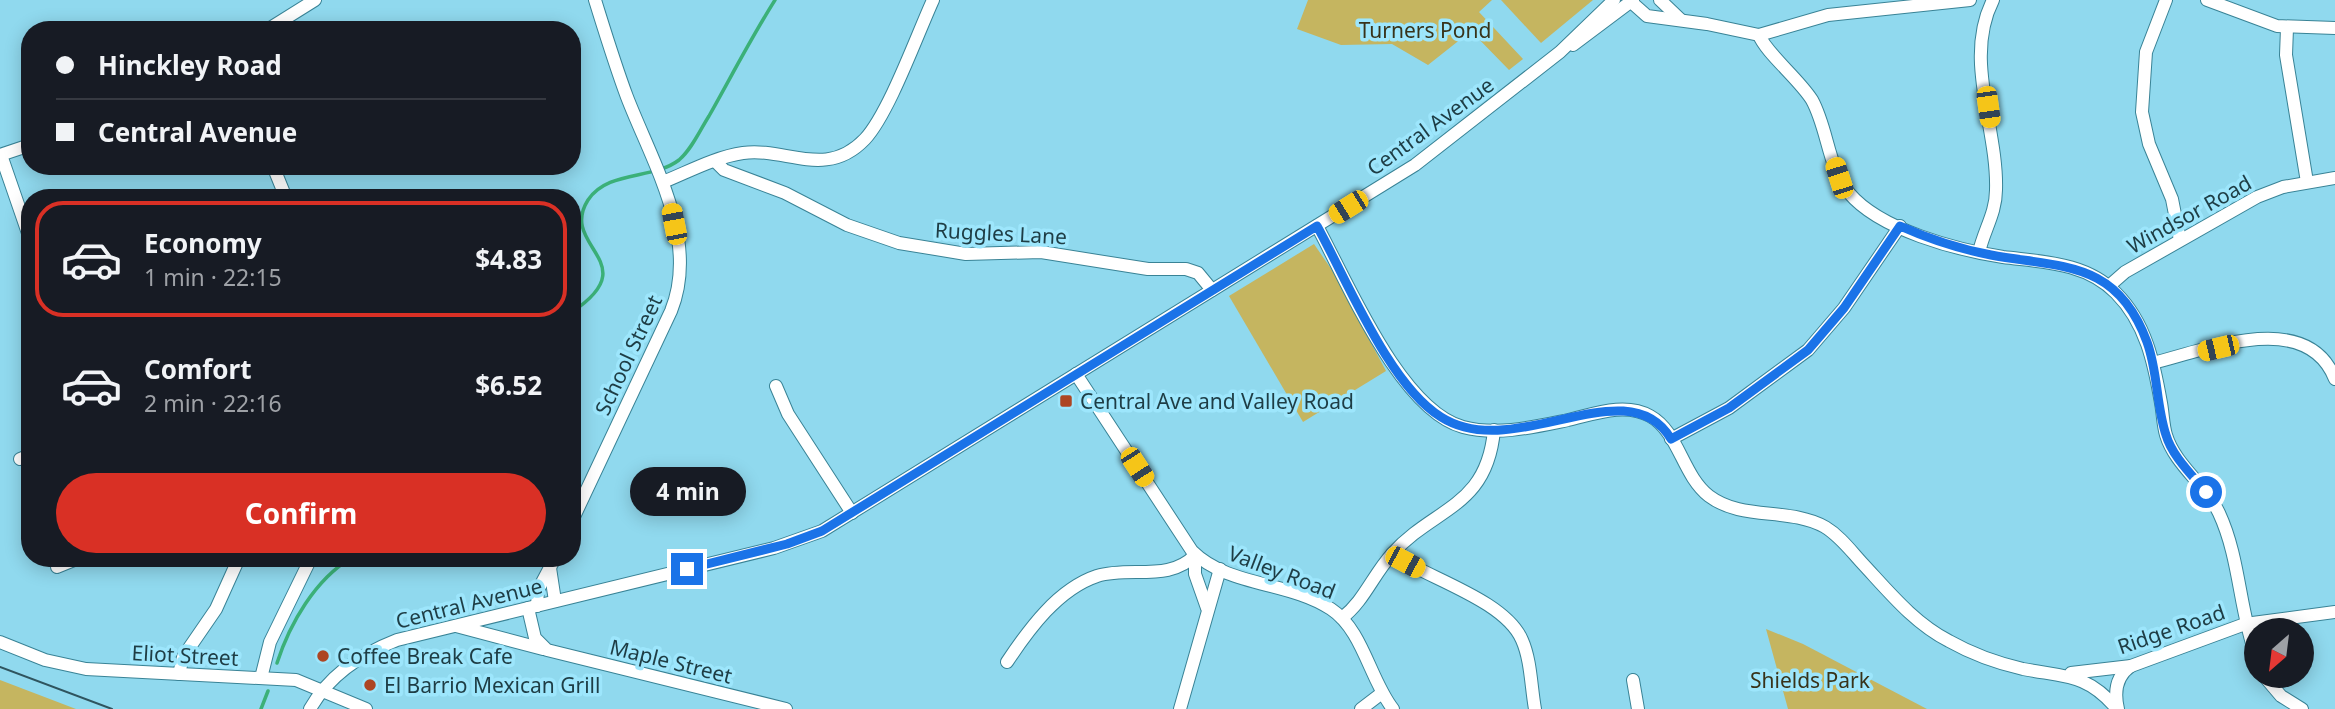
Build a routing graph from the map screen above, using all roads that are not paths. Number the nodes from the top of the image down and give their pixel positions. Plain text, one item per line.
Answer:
1 (315, 0) edge
2 (595, 0) edge
3 (933, 0) edge
4 (1614, 0) edge
5 (1660, 0) edge
6 (1970, 0) edge
7 (1993, 0) edge
8 (2166, 0) edge
9 (2207, 0) edge
10 (1631, 1) edge
11 (1681, 19) junction
12 (281, 21) edge
13 (2287, 28) junction
14 (2335, 28) edge
15 (1759, 35) junction
16 (1560, 51) junction
17 (21, 148) edge
18 (0, 155) edge
19 (715, 161) junction
20 (2335, 178) edge
21 (662, 180) junction
22 (2307, 182) junction
23 (21, 214) edge
24 (1317, 226) junction
25 (1900, 226) junction
26 (2180, 240) junction
27 (1979, 252) junction
28 (2109, 286) junction
29 (1212, 290) junction
30 (2153, 363) junction
31 (1076, 374) junction
32 (2335, 379) edge
33 (776, 386) dead end
34 (1494, 430) junction
35 (1671, 439) junction
36 (581, 502) edge
37 (852, 513) junction
38 (1392, 554) junction
39 (1195, 555) junction
40 (235, 567) edge
41 (306, 567) edge
42 (551, 567) edge
43 (553, 567) edge
44 (1220, 569) junction
45 (555, 601) junction
46 (533, 607) junction
47 (1207, 608) junction
48 (2335, 612) edge
49 (1342, 618) junction
50 (2244, 618) edge
51 (2290, 618) edge
52 (2244, 624) edge
53 (454, 626) junction
54 (0, 642) edge
55 (547, 650) junction
56 (1007, 662) dead end
57 (2131, 666) junction
58 (179, 674) junction
59 (2061, 674) junction
60 (261, 678) junction
61 (1633, 680) dead end
62 (2274, 688) edge
63 (323, 689) junction
64 (1382, 693) junction
65 (310, 709) edge
66 (366, 709) edge
67 (786, 709) edge
68 (1180, 709) edge
69 (1361, 709) edge
70 (1393, 709) edge
71 (1535, 709) edge
72 (1638, 709) edge
73 (2118, 709) edge
74 (2302, 709) edge

1 - 12 street
2 - 21 street, School Street
3 - 19 street
4 - 16 street, Central Avenue
5 - 11 street
6 - 15 street
7 - 27 street
8 - 26 street
9 - 13 street
10 - 11 street
10 - 16 street, Central Avenue
11 - 15 street
13 - 14 street
13 - 22 street
15 - 25 street
16 - 24 street, Central Avenue
17 - 18 street
18 - 23 street
19 - 21 street
19 - 29 street, Ruggles Lane
20 - 22 street, Windsor Road
21 - 36 street, School Street
22 - 26 street, Windsor Road
24 - 29 street, Central Avenue
24 - 34 street
25 - 27 street
25 - 35 street
26 - 28 street, Windsor Road
27 - 28 street
28 - 30 street
29 - 31 street, Central Avenue
30 - 32 street
30 - 50 street
31 - 37 street, Central Avenue
31 - 39 street, Valley Road
33 - 37 street
34 - 35 street
34 - 38 street
35 - 59 street
37 - 45 street, Central Avenue
38 - 49 street
38 - 71 street
39 - 44 street, Valley Road
39 - 47 street
39 - 56 street
40 - 58 street
41 - 60 street
42 - 46 street
43 - 45 street
44 - 47 street
44 - 49 street, Valley Road
45 - 46 street, Central Avenue
46 - 53 street, Central Avenue
46 - 55 street
47 - 68 street
48 - 51 street, Ridge Road
49 - 64 street, Valley Road
52 - 57 street, Ridge Road
53 - 55 street, Maple Street
53 - 63 street, Central Avenue
54 - 58 street, Eliot Street
55 - 67 street, Maple Street
57 - 59 street, Ridge Road
57 - 73 street
58 - 60 street, Eliot Street
59 - 73 street
60 - 63 street, Eliot Street
61 - 72 street
62 - 74 street
63 - 65 street, Central Avenue
63 - 66 street, Eliot Street
64 - 69 street
64 - 70 street, Valley Road

